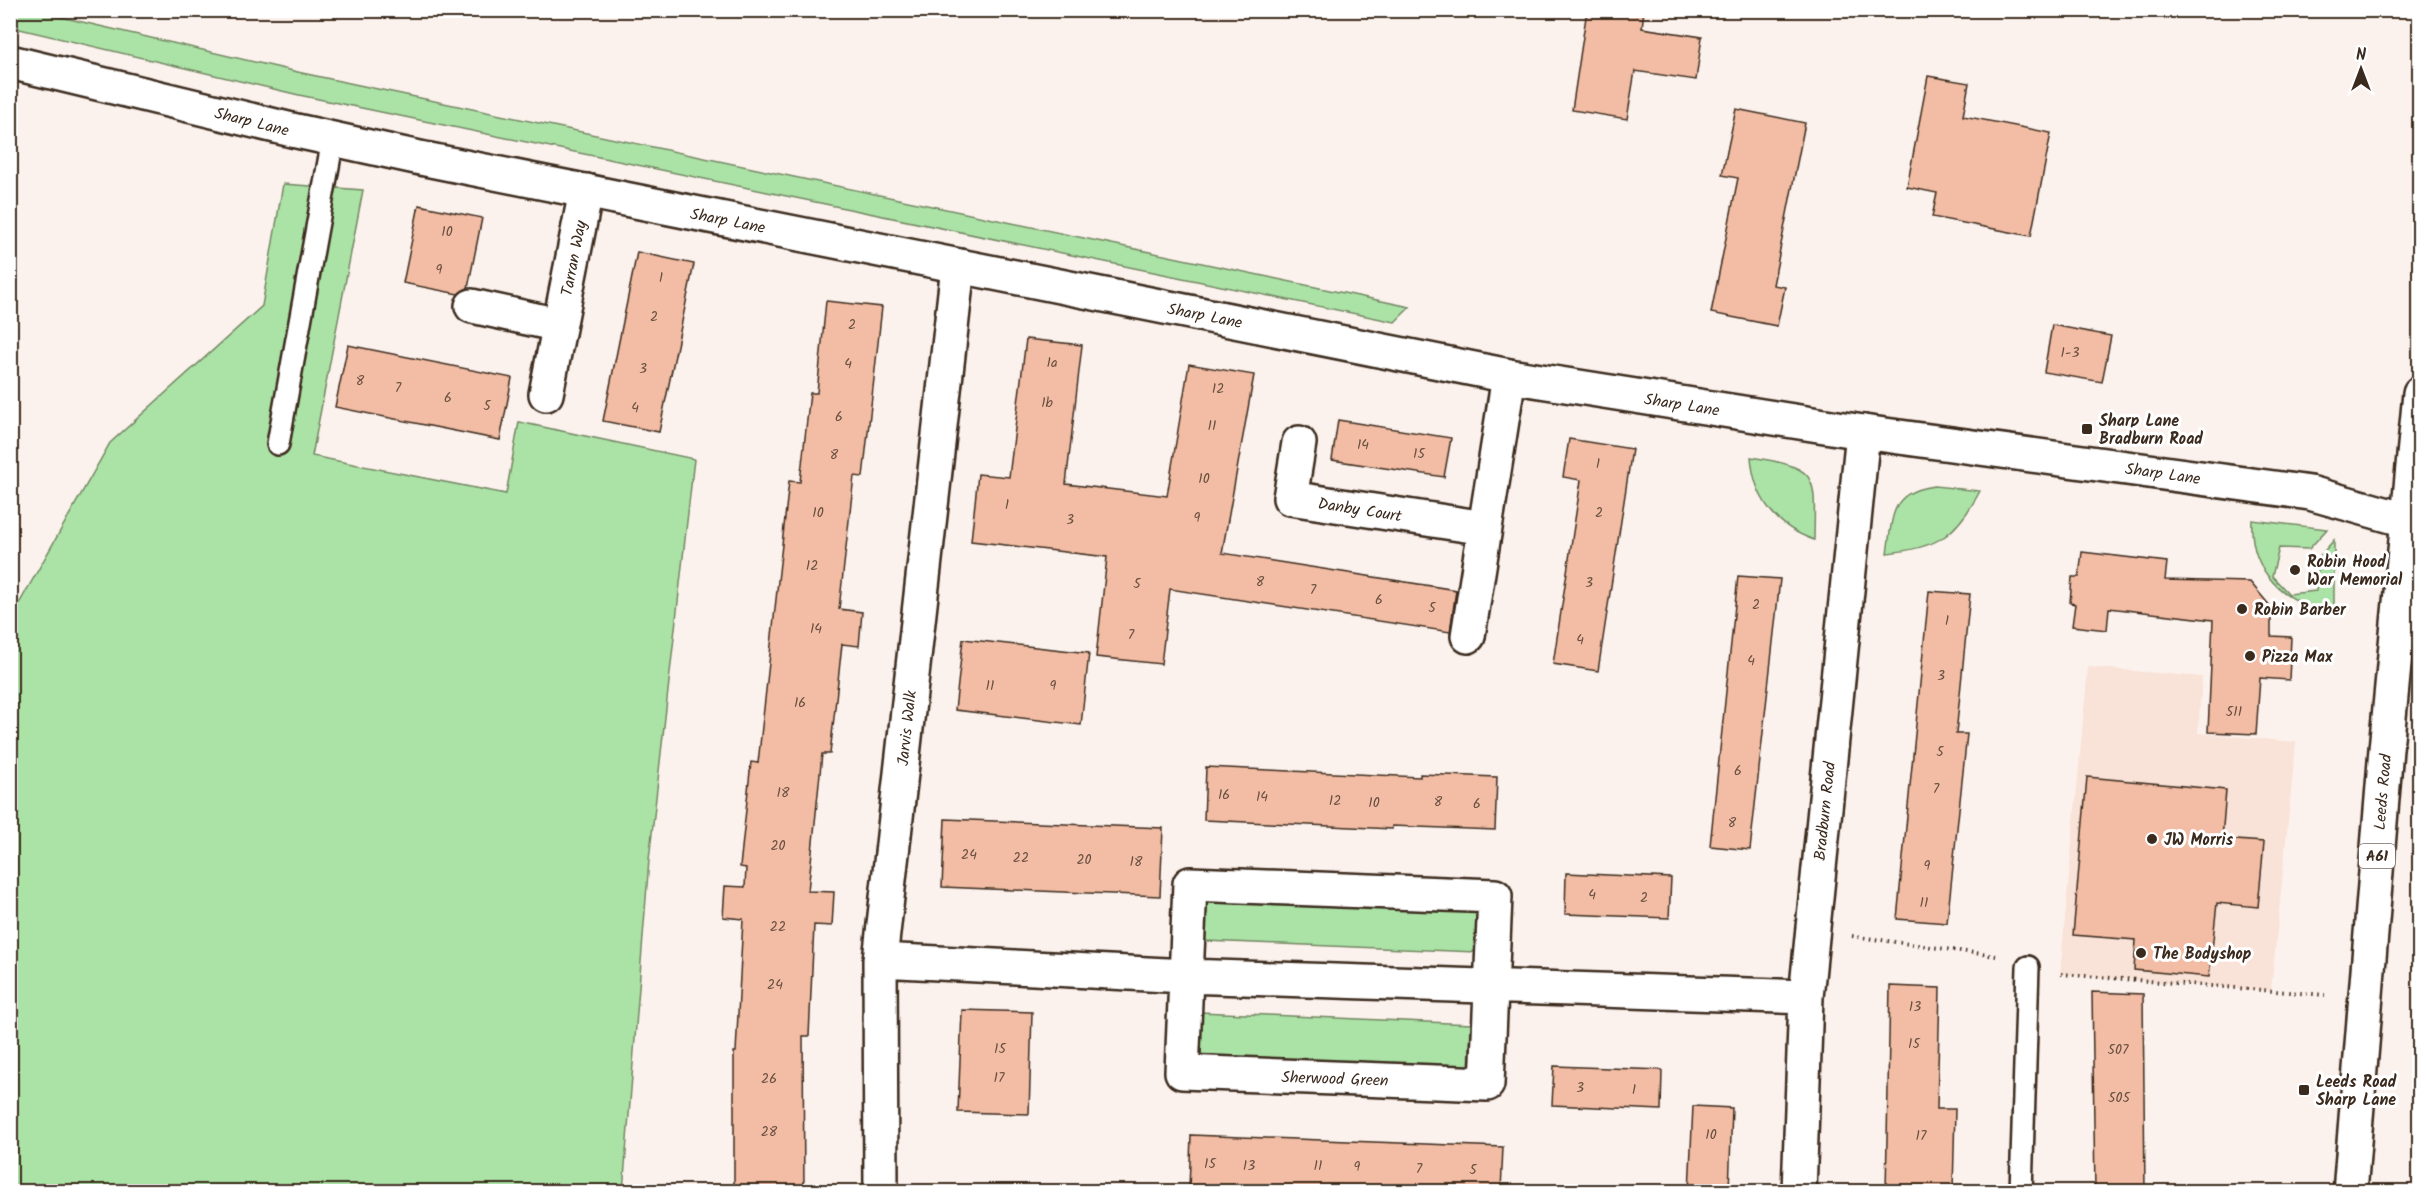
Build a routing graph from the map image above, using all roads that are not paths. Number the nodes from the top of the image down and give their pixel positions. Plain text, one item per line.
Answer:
1 (10, 62) edge
2 (333, 140) junction
3 (586, 191) junction
4 (958, 266) junction
5 (472, 306) dead end
6 (560, 325) junction
7 (1509, 376) junction
8 (546, 393) dead end
9 (2420, 393) edge
10 (1863, 432) junction
11 (1299, 443) dead end
12 (278, 444) dead end
13 (2413, 522) edge
14 (1485, 528) junction
15 (1468, 636) dead end
16 (880, 960) junction
17 (2028, 967) road end
18 (1186, 976) junction
19 (1491, 988) junction
20 (1806, 998) junction
21 (880, 1191) edge
22 (1800, 1191) edge
23 (2021, 1191) edge
24 (2350, 1191) edge

1 - 2 street, Sharp Lane
2 - 3 street, Sharp Lane
2 - 12 lane
3 - 4 street, Sharp Lane
3 - 6 street, Tarran Way
4 - 7 street, Sharp Lane
4 - 16 street, Jarvis Walk
5 - 6 street
6 - 8 street, Tarran Way
7 - 10 street, Sharp Lane
7 - 14 street
9 - 13 street, Leeds Road / A61
10 - 13 street, Sharp Lane
10 - 20 street, Bradburn Road
11 - 14 street, Danby Court
13 - 24 street, Leeds Road / A61
14 - 15 street
16 - 18 street
16 - 21 street, Jarvis Walk
17 - 23 lane
18 - 19 street
18 - 19 street, Sherwood Green
18 - 19 street, Sherwood Green
19 - 20 street
20 - 22 street, Bradburn Road

